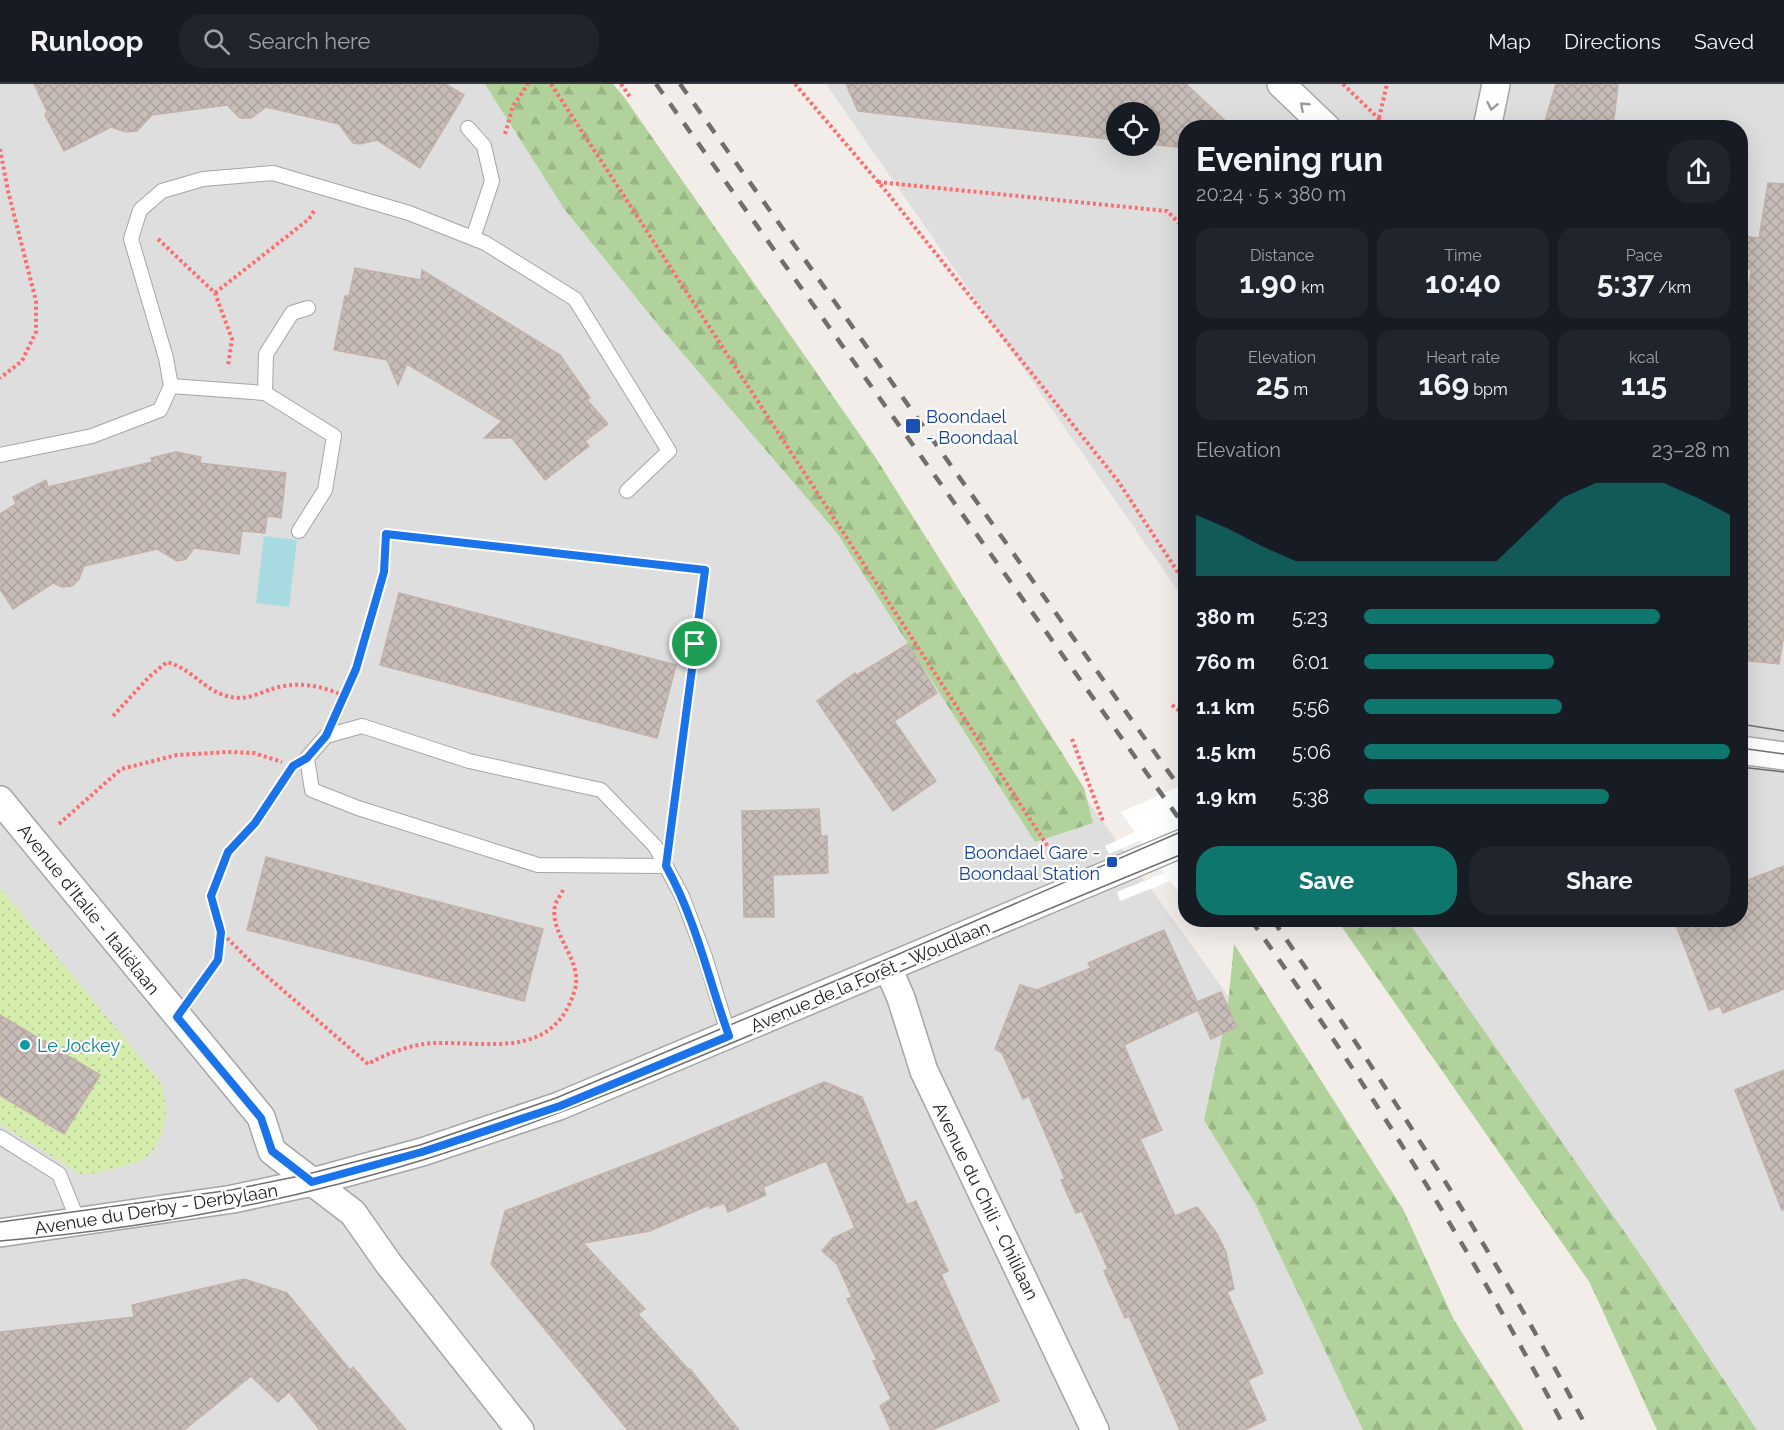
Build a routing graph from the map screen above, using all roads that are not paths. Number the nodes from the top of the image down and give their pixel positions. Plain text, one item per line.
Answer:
1 (1281, 84) edge
2 (1496, 84) edge
3 (1319, 120) edge
4 (1489, 120) edge
5 (468, 128) dead end
6 (473, 238) junction
7 (308, 308) dead end
8 (171, 386) junction
9 (266, 393) junction
10 (0, 455) edge
11 (627, 490) dead end
12 (299, 531) dead end
13 (1748, 751) edge
14 (1784, 756) edge
15 (0, 800) edge
16 (1178, 845) edge
17 (666, 866) junction
18 (888, 968) junction
19 (729, 1036) junction
20 (0, 1137) edge
21 (312, 1182) junction
22 (79, 1223) junction
23 (0, 1233) edge
24 (520, 1430) edge
25 (1095, 1430) edge

3 -> 1 street
2 -> 4 street
5 - 6 lane
6 - 8 lane
6 - 11 lane
7 - 9 lane
8 - 9 lane
8 - 10 lane
9 - 12 lane
13 - 14 street
15 - 21 street, Avenue d'Italie - Italiëlaan
16 - 18 street, Avenue de la Forêt - Woudlaan
17 - 17 lane
17 - 19 lane
18 - 19 street, Avenue de la Forêt - Woudlaan
18 - 25 street, Avenue du Chili - Chililaan
19 - 21 street, Avenue de la Forêt - Woudlaan
20 - 22 lane
21 - 22 street, Avenue du Derby - Derbylaan
21 - 24 street, Avenue d'Italie - Italiëlaan
22 - 23 street, Avenue du Derby - Derbylaan

